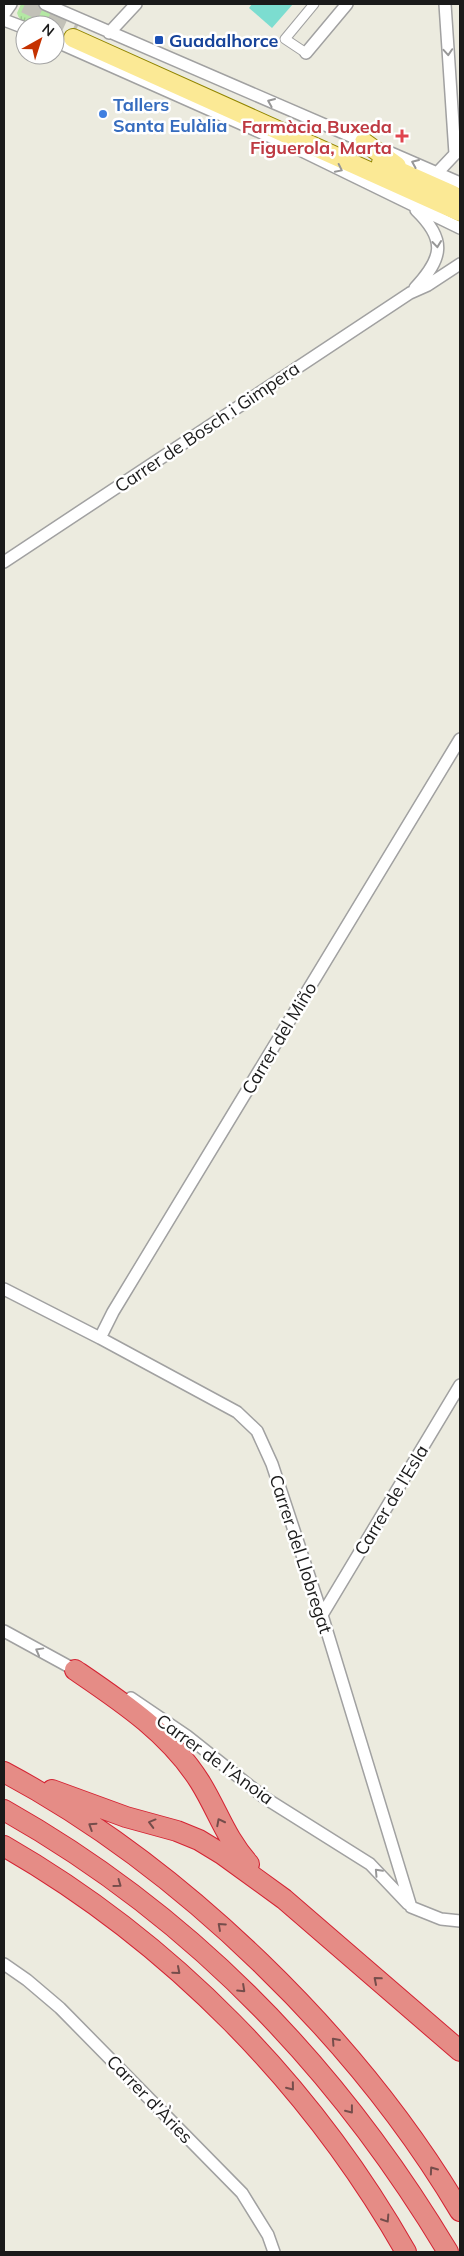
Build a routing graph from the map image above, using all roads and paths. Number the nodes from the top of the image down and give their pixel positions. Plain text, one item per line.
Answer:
1 (11, 4) edge
2 (48, 4) edge
3 (136, 4) edge
4 (314, 4) edge
5 (347, 4) edge
6 (444, 4) edge
7 (4, 14) edge
8 (110, 33) junction
9 (65, 45) edge
10 (306, 53) joint
11 (364, 142) junction
12 (438, 172) junction
13 (404, 173) junction
14 (362, 180) joint
15 (460, 182) edge
16 (413, 198) junction
17 (460, 198) edge
18 (460, 212) edge
19 (460, 228) edge
20 (460, 264) edge
21 (410, 293) junction
22 (4, 562) edge
23 (460, 738) edge
24 (4, 1289) edge
25 (100, 1338) junction
26 (460, 1385) edge
27 (322, 1615) junction
28 (4, 1631) edge
29 (75, 1670) junction
30 (5, 1773) edge
31 (4, 1810) edge
32 (4, 1846) edge
33 (4, 1855) edge
34 (284, 1899) junction
35 (411, 1908) junction
36 (460, 1921) edge
37 (140, 1940) junction
38 (4, 1964) edge
39 (413, 2012) junction
40 (460, 2051) edge
41 (460, 2062) edge
42 (460, 2211) edge
43 (274, 2252) edge
44 (406, 2252) edge
45 (448, 2252) edge

1 - 7 street
2 - 8 street
3 - 8 street
4 - 10 street
5 - 10 street
6 -> 12 street
11 -> 8 street
9 -> 14 street
12 -> 11 street
11 - 13 main road
12 - 15 street
13 - 16 main road
13 - 17 main road
14 - 16 main road
16 - 18 main road
16 - 19 street
16 -> 21 street, Carrer de Bosch i Gimpera
20 - 21 street, Carrer de Bosch i Gimpera
21 - 22 street, Carrer de Bosch i Gimpera
23 - 25 street, Carrer del Miño
24 - 25 street, Carrer del Llobregat
25 - 27 street, Carrer del Llobregat
26 - 27 street, Carrer de l'Esla
27 - 35 street, Carrer del Llobregat
29 -> 28 street, Carrer de l'Anoia
34 -> 29 highway
35 -> 29 street, Carrer de l'Anoia
34 -> 30 highway
42 -> 30 highway
31 -> 45 highway
32 - 37 highway
33 - 37 highway
39 -> 34 highway
35 - 36 street
37 -> 44 highway
38 - 43 street, Carrer d'Àries
39 - 40 highway
39 - 41 highway

